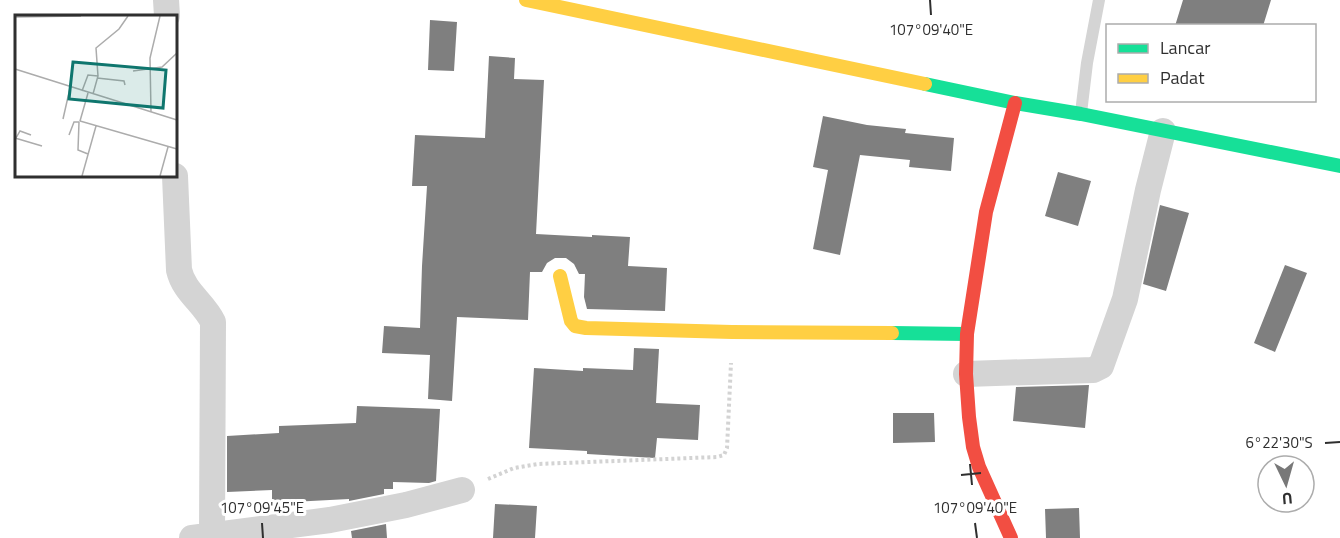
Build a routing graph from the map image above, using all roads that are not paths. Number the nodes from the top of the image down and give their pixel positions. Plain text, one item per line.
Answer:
1 (166, 0) edge
2 (526, 0) edge
3 (1099, 0) edge
4 (167, 15) edge
5 (1015, 103) junction
6 (1081, 114) junction
7 (1163, 131) junction
8 (1340, 165) edge
9 (175, 177) edge
10 (560, 276) dead end
11 (967, 334) junction
12 (966, 375) junction
13 (462, 490) road end
14 (206, 537) edge
15 (1011, 538) edge

1 - 4 street
2 - 5 street
3 - 6 lane
5 - 6 street
5 - 11 street
6 - 7 street
7 - 8 street
7 - 12 street
9 - 14 street
10 - 11 street
11 - 12 street
12 - 15 street
13 - 14 street

